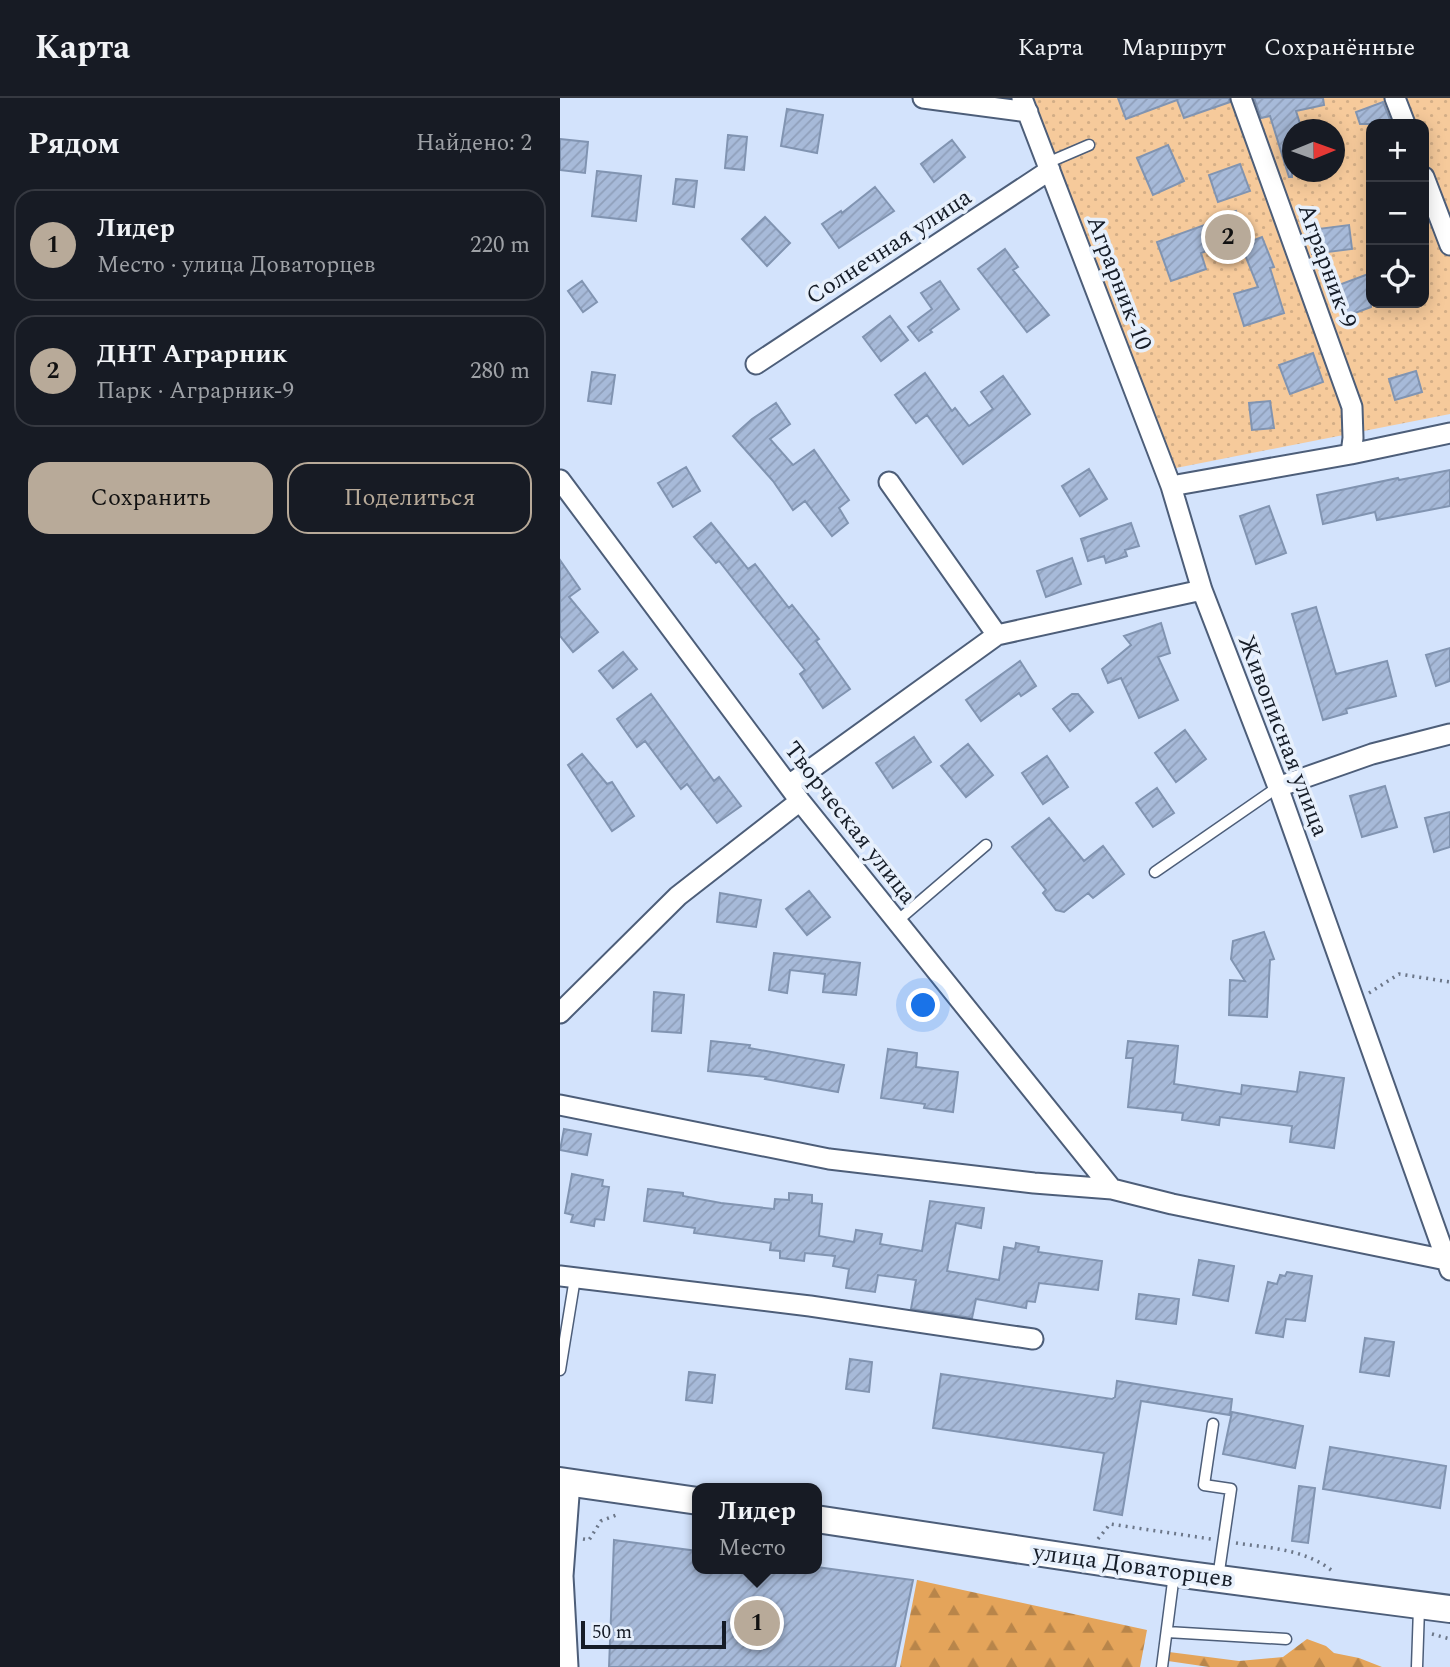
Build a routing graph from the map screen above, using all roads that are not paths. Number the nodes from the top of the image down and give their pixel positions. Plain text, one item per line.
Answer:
1 (923, 98) edge
2 (1241, 98) edge
3 (1395, 98) edge
4 (1025, 105) edge
5 (1403, 119) edge
6 (1089, 145) dead end
7 (1049, 167) junction
8 (1426, 182) edge
9 (1450, 244) edge
10 (756, 365) dead end
11 (1450, 433) edge
12 (1352, 454) junction
13 (560, 480) edge
14 (889, 482) dead end
15 (1171, 486) junction
16 (1202, 590) junction
17 (997, 635) junction
18 (1450, 734) edge
19 (789, 785) junction
20 (1278, 788) junction
21 (800, 801) junction
22 (986, 845) dead end
23 (1155, 872) dead end
24 (896, 922) junction
25 (560, 1013) edge
26 (560, 1105) edge
27 (1112, 1189) junction
28 (1446, 1254) edge
29 (567, 1277) edge
30 (1033, 1339) dead end
31 (560, 1370) edge
32 (1213, 1424) dead end
33 (565, 1481) edge
34 (692, 1500) edge
35 (822, 1520) edge
36 (562, 1557) edge
37 (1174, 1573) junction
38 (1217, 1579) junction
39 (1419, 1604) junction
40 (1450, 1609) edge
41 (1167, 1632) junction
42 (1286, 1639) dead end
43 (568, 1667) edge
44 (1162, 1667) edge
45 (1417, 1667) edge

1 - 4 street
2 - 12 street, Аграрник-9
3 - 5 street
4 - 7 street, Аграрник-10
6 - 7 lane
7 - 10 street, Солнечная улица
7 - 15 street, Аграрник-10
8 - 9 street
11 - 12 street
12 - 15 street
13 - 19 street, Творческая улица
14 - 17 street
15 - 16 street, Живописная улица
16 - 17 street
16 - 20 street, Живописная улица
17 - 19 street
18 - 20 street
19 - 21 street, Творческая улица
20 - 23 lane
20 - 28 street, Живописная улица
21 - 24 street, Творческая улица
21 - 25 street
22 - 24 lane
24 - 27 street, Творческая улица
26 - 27 street
27 - 28 street
29 - 30 street
29 - 31 lane
32 - 38 lane
33 - 34 main road
33 - 36 street
35 - 37 main road, улица Доваторцев
36 - 43 street
37 - 38 main road, улица Доваторцев
37 - 41 lane
38 - 39 main road, улица Доваторцев
39 - 40 main road, улица Доваторцев
39 - 45 lane
41 - 42 lane
41 - 44 lane

